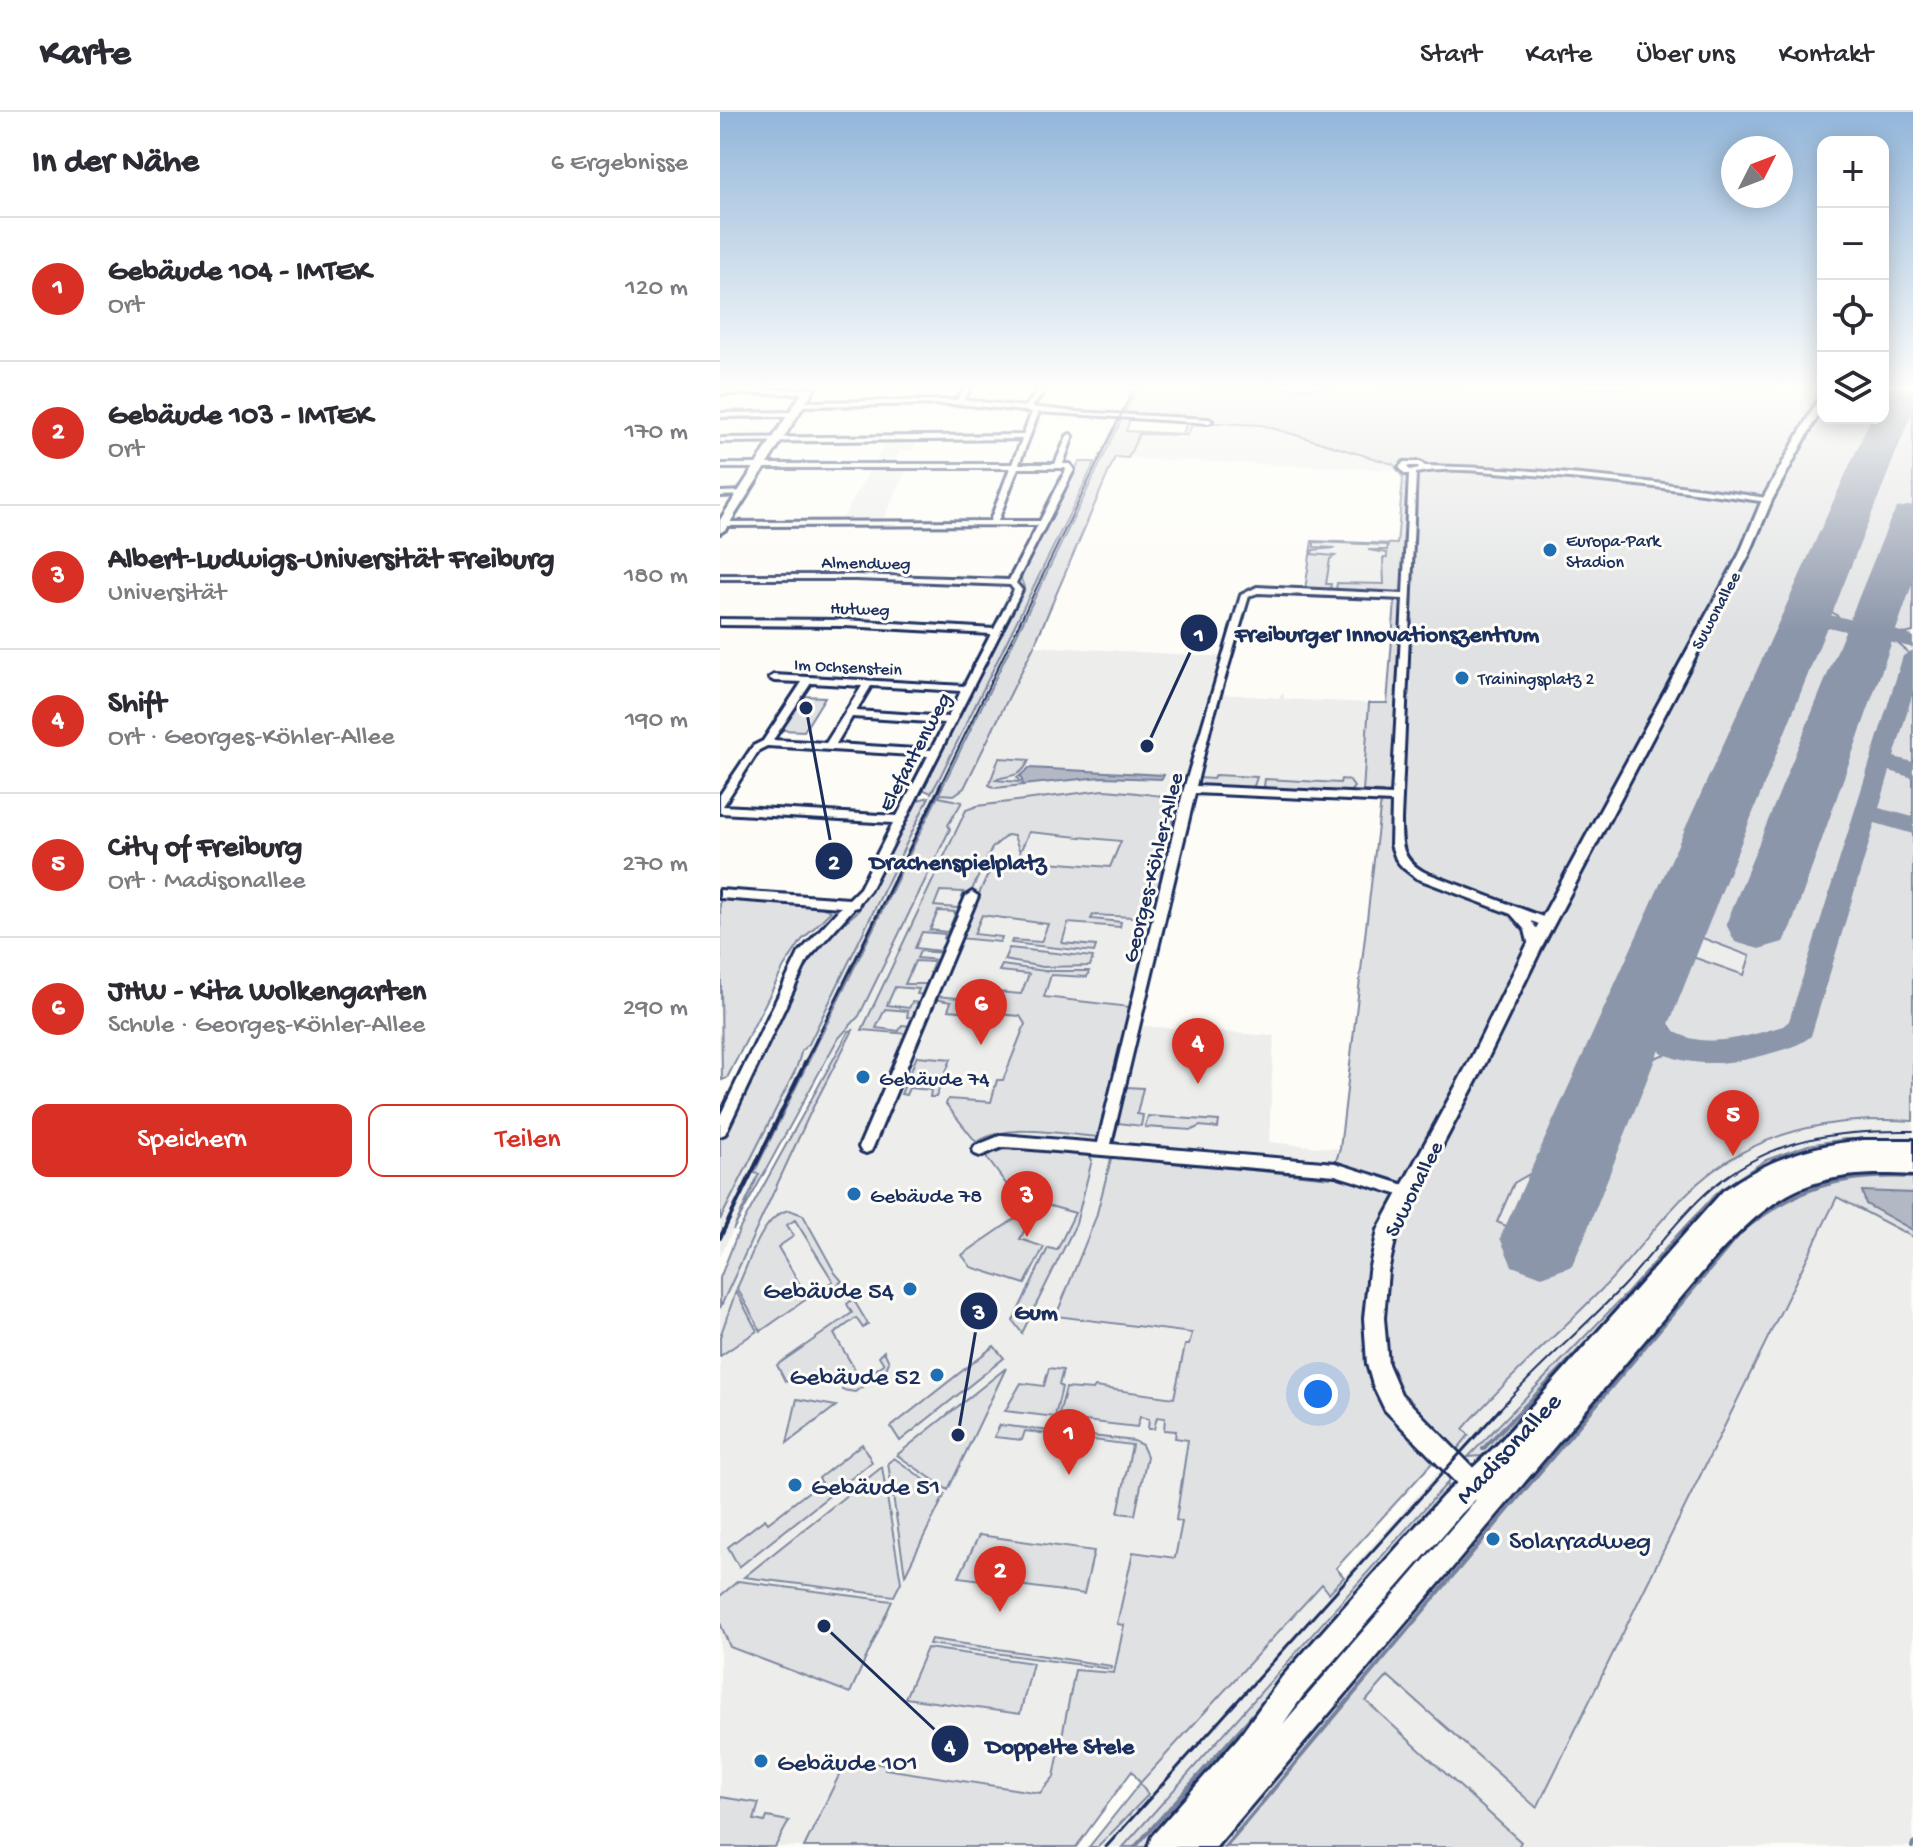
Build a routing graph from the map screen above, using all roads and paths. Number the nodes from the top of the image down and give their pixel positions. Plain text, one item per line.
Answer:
1 (759, 469) edge
2 (1015, 469) edge
3 (1069, 469) edge
4 (1422, 469) edge
5 (1457, 469) edge
6 (1784, 469) edge
7 (743, 493) junction
8 (720, 494) edge
9 (1767, 500) junction
10 (993, 523) junction
11 (1042, 523) junction
12 (721, 525) edge
13 (720, 577) edge
14 (1012, 583) junction
15 (1407, 597) junction
16 (720, 622) edge
17 (998, 632) junction
18 (774, 678) dead end
19 (808, 680) junction
20 (868, 684) junction
21 (968, 689) junction
22 (849, 714) junction
23 (952, 720) junction
24 (766, 743) junction
25 (829, 747) junction
26 (934, 753) junction
27 (1189, 789) junction
28 (1397, 799) junction
29 (720, 806) edge
30 (900, 820) junction
31 (720, 894) edge
32 (972, 896) dead end
33 (854, 904) junction
34 (1511, 908) junction
35 (1547, 923) junction
36 (1534, 947) junction
37 (720, 1130) edge
38 (866, 1147) dead end
39 (1103, 1149) junction
40 (1913, 1149) edge
41 (980, 1150) dead end
42 (1913, 1166) edge
43 (1406, 1191) junction
44 (1482, 1494) junction
45 (1163, 1847) edge
46 (1196, 1847) edge

1 - 7 main road
2 - 10 street
3 - 11 street, Elefantenweg
4 - 15 street
5 - 9 street
6 - 9 street, Suwonallee
7 - 8 street
7 - 12 main road
9 - 35 street, Suwonallee
10 - 11 street
10 - 12 street
11 - 14 street, Elefantenweg
13 - 14 street, Almendweg
14 - 17 street, Elefantenweg
15 - 27 street, Georges-Köhler-Allee
15 - 28 street
16 - 17 street, Hutweg
17 - 21 street, Elefantenweg
18 - 19 street, Im Ochsenstein
19 - 20 street, Im Ochsenstein
19 - 24 street
20 - 21 street, Im Ochsenstein
20 - 22 street
21 - 23 street, Elefantenweg
22 - 23 street
22 - 25 street
23 - 26 street, Elefantenweg
24 - 25 street
24 - 29 street
25 - 26 street
26 - 30 street, Elefantenweg
27 - 28 street
27 - 39 street, Georges-Köhler-Allee
28 - 34 street
29 - 30 street
30 - 33 street, Elefantenweg
31 - 33 street
32 - 38 street
33 - 37 street, Elefantenweg
34 - 35 street
34 - 36 street
35 - 36 street, Suwonallee
36 - 43 street, Suwonallee
39 - 41 street
39 - 43 street
40 - 44 main road, Madisonallee
42 - 44 main road, Madisonallee
43 - 44 street, Suwonallee
44 - 45 main road, Madisonallee
44 - 46 main road, Madisonallee

